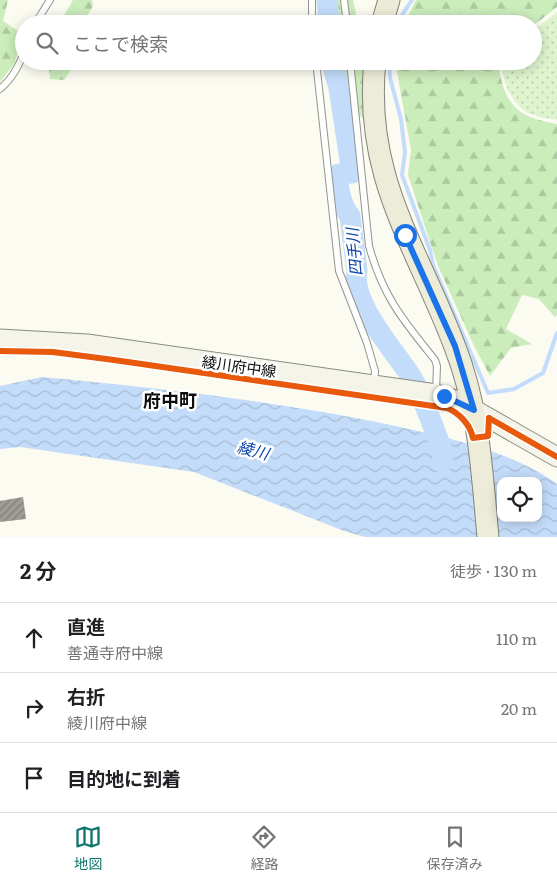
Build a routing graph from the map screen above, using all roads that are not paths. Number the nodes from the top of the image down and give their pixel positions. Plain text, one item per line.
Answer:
1 (50, 0) edge
2 (312, 0) edge
3 (344, 0) edge
4 (389, 0) edge
5 (41, 15) edge
6 (312, 15) edge
7 (346, 15) edge
8 (385, 15) edge
9 (17, 70) edge
10 (317, 70) edge
11 (351, 70) edge
12 (376, 70) edge
13 (0, 89) edge
14 (0, 339) edge
15 (374, 385) junction
16 (431, 393) junction
17 (474, 410) junction
18 (557, 457) edge
19 (488, 537) edge

1 - 5 lane
2 - 6 lane
3 - 7 lane
4 - 8 main road
9 - 13 lane
10 - 15 lane
11 - 16 lane
12 - 17 main road
14 - 15 main road, 綾川府中線
15 - 16 main road, 綾川府中線
16 - 17 main road, 綾川府中線
17 - 18 main road, 綾川府中線
17 - 19 main road

